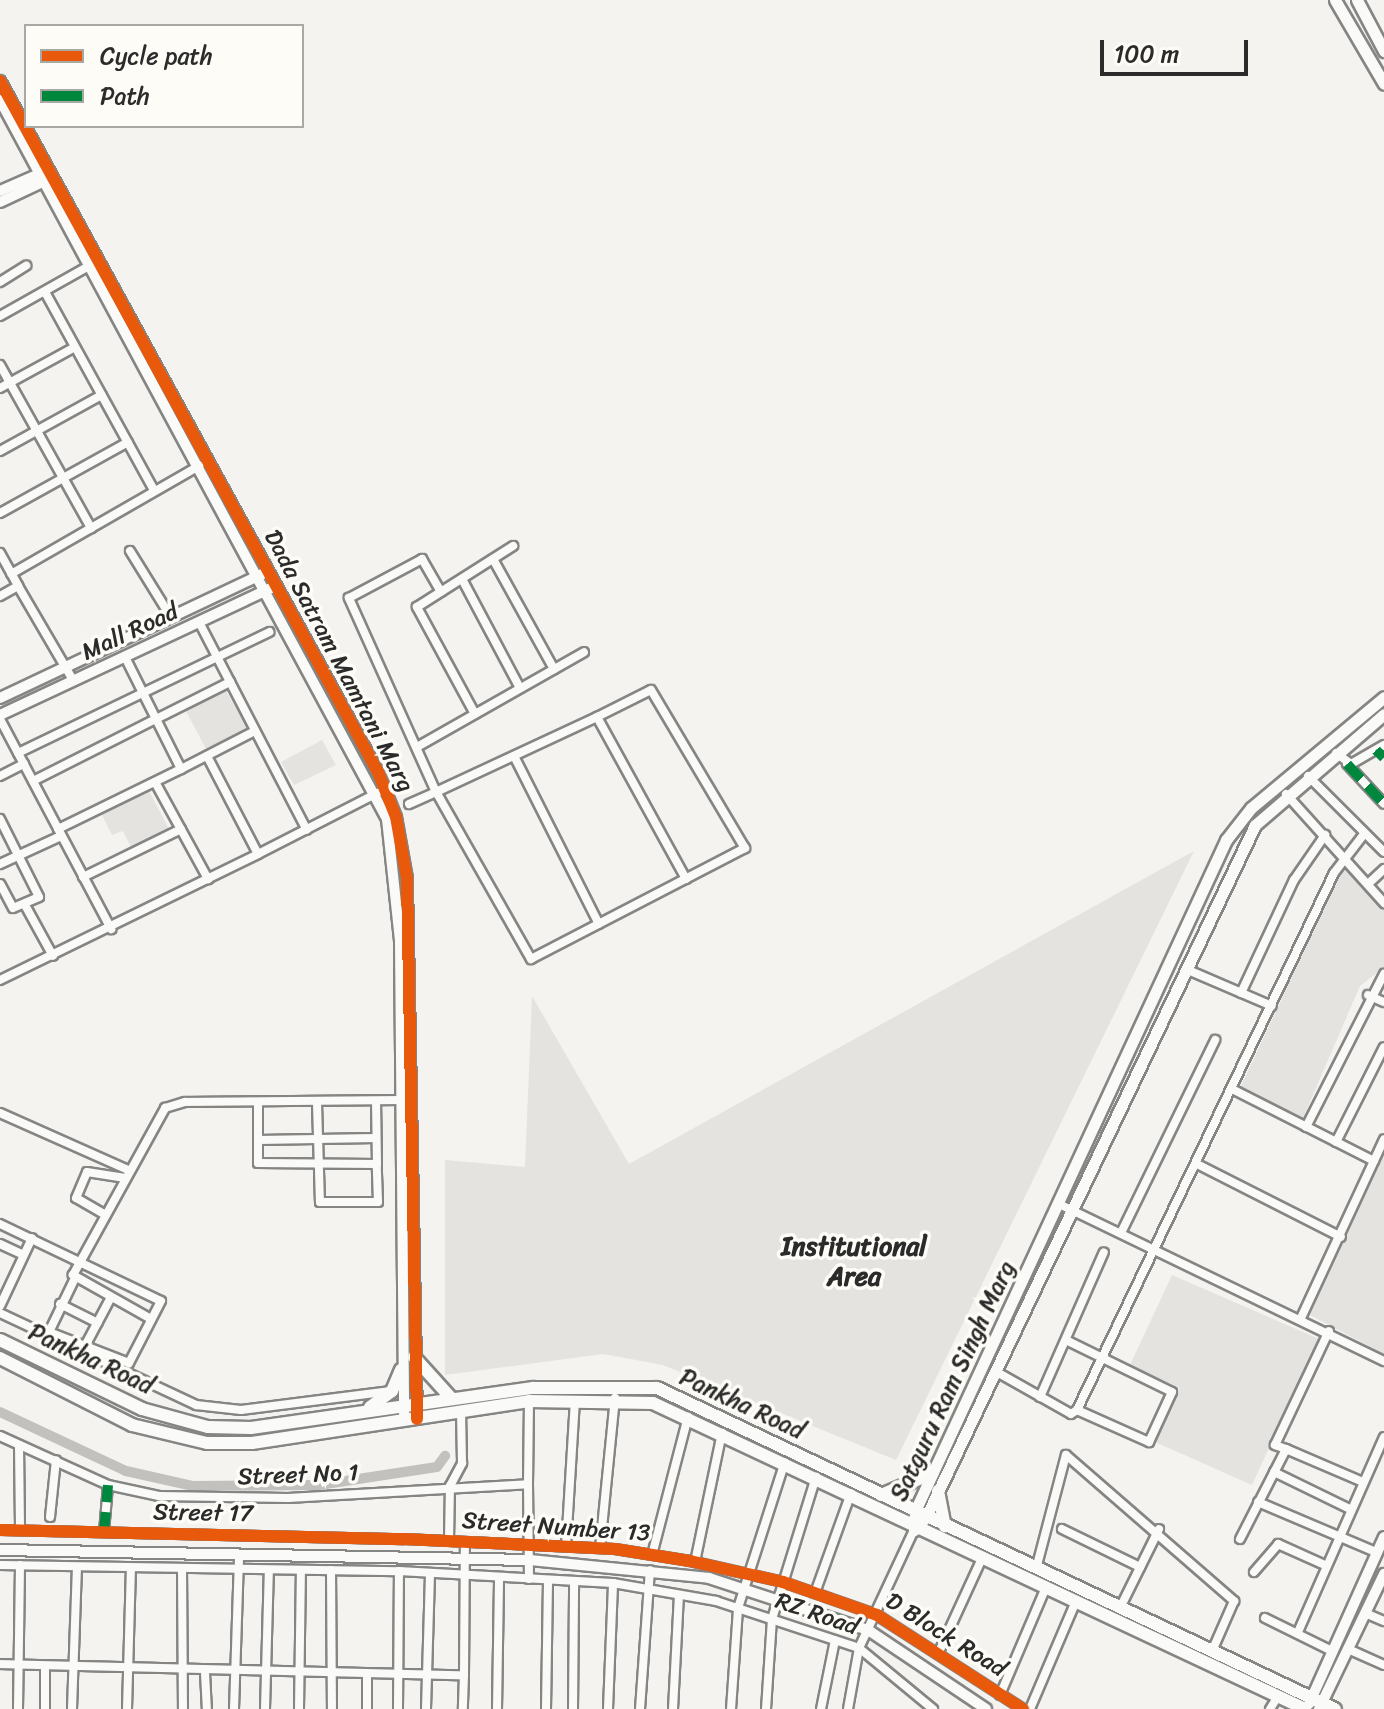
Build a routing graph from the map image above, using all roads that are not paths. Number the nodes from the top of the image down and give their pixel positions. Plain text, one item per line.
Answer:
1 (1335, 0) edge
2 (1357, 0) edge
3 (1384, 51) edge
4 (0, 81) edge
5 (1384, 84) edge
6 (0, 100) edge
7 (47, 175) junction
8 (0, 191) edge
9 (0, 202) edge
10 (91, 265) junction
11 (26, 266) dead end
12 (0, 282) edge
13 (45, 292) junction
14 (0, 315) edge
15 (75, 347) junction
16 (0, 365) edge
17 (10, 383) junction
18 (0, 388) edge
19 (102, 395) junction
20 (36, 431) junction
21 (128, 442) junction
22 (0, 451) edge
23 (199, 466) junction
24 (62, 479) junction
25 (154, 490) junction
26 (0, 513) edge
27 (91, 528) junction
28 (513, 546) dead end
29 (130, 551) dead end
30 (0, 553) edge
31 (493, 559) junction
32 (264, 573) junction
33 (11, 574) junction
34 (462, 579) junction
35 (18, 586) junction
36 (272, 588) junction
37 (441, 592) junction
38 (0, 596) edge
39 (171, 617) junction
40 (199, 622) junction
41 (269, 632) dead end
42 (584, 652) dead end
43 (217, 656) junction
44 (125, 657) junction
45 (65, 667) junction
46 (554, 669) junction
47 (73, 680) junction
48 (230, 682) junction
49 (520, 688) junction
50 (143, 693) junction
51 (1384, 697) edge
52 (0, 698) edge
53 (475, 714) junction
54 (1384, 714) edge
55 (0, 717) edge
56 (597, 717) junction
57 (156, 719) junction
58 (255, 731) junction
59 (417, 747) junction
60 (1380, 747) edge
61 (18, 753) junction
62 (1336, 753) junction
63 (207, 756) junction
64 (514, 756) junction
65 (1384, 758) edge
66 (24, 764) junction
67 (1347, 764) junction
68 (181, 769) junction
69 (0, 776) edge
70 (1308, 776) junction
71 (33, 781) junction
72 (155, 782) junction
73 (436, 792) junction
74 (377, 793) junction
75 (1286, 794) junction
76 (409, 804) dead end
77 (1384, 804) edge
78 (0, 819) edge
79 (181, 829) junction
80 (307, 830) junction
81 (60, 832) junction
82 (1364, 834) junction
83 (1325, 835) junction
84 (1384, 852) edge
85 (258, 854) junction
86 (19, 855) junction
87 (1346, 858) junction
88 (0, 864) edge
89 (1384, 869) edge
90 (83, 877) junction
91 (208, 879) junction
92 (686, 879) junction
93 (0, 884) edge
94 (1368, 884) junction
95 (1384, 903) edge
96 (25, 905) junction
97 (599, 924) junction
98 (111, 929) junction
99 (53, 956) junction
100 (1188, 970) junction
101 (1384, 974) edge
102 (0, 980) edge
103 (1241, 993) junction
104 (1368, 995) junction
105 (1384, 1002) edge
106 (1272, 1006) junction
107 (1215, 1040) dead end
108 (1384, 1047) edge
109 (1234, 1090) junction
110 (398, 1100) junction
111 (376, 1102) junction
112 (258, 1103) junction
113 (317, 1103) junction
114 (0, 1113) edge
115 (1306, 1127) junction
116 (376, 1138) junction
117 (317, 1139) junction
118 (1384, 1139) edge
119 (258, 1140) junction
120 (1336, 1142) junction
121 (1374, 1161) junction
122 (318, 1162) junction
123 (377, 1164) junction
124 (1199, 1165) junction
125 (126, 1174) junction
126 (1059, 1204) junction
127 (1072, 1210) junction
128 (104, 1214) junction
129 (0, 1224) edge
130 (1121, 1233) junction
131 (1341, 1237) junction
132 (32, 1238) junction
133 (0, 1244) edge
134 (1157, 1251) junction
135 (1104, 1252) dead end
136 (24, 1255) junction
137 (79, 1259) junction
138 (74, 1280) junction
139 (110, 1299) junction
140 (60, 1304) junction
141 (0, 1306) edge
142 (0, 1313) edge
143 (1301, 1318) junction
144 (151, 1319) junction
145 (98, 1323) junction
146 (1329, 1331) junction
147 (0, 1340) edge
148 (1066, 1340) junction
149 (84, 1348) junction
150 (1104, 1356) junction
151 (414, 1357) junction
152 (0, 1358) edge
153 (1384, 1361) edge
154 (401, 1370) junction
155 (995, 1371) junction
156 (392, 1391) junction
157 (575, 1397) junction
158 (615, 1397) junction
159 (1040, 1397) junction
160 (453, 1398) junction
161 (529, 1401) junction
162 (409, 1403) junction
163 (368, 1409) junction
164 (1077, 1410) junction
165 (461, 1411) junction
166 (688, 1417) junction
167 (411, 1420) junction
168 (722, 1433) junction
169 (0, 1436) edge
170 (1384, 1437) edge
171 (19, 1445) junction
172 (1286, 1449) junction
173 (56, 1460) junction
174 (785, 1461) junction
175 (1274, 1472) junction
176 (933, 1473) junction
177 (816, 1476) junction
178 (1363, 1482) junction
179 (528, 1484) junction
180 (108, 1485) junction
181 (450, 1486) junction
182 (938, 1491) junction
183 (851, 1493) junction
184 (881, 1495) junction
185 (1258, 1502) junction
186 (1350, 1509) junction
187 (920, 1514) junction
188 (50, 1517) dead end
189 (945, 1526) junction
190 (1062, 1529) dead end
191 (1159, 1529) junction
192 (0, 1530) edge
193 (20, 1530) junction
194 (914, 1530) junction
195 (104, 1532) junction
196 (1337, 1536) junction
197 (1384, 1537) edge
198 (404, 1539) joint
199 (1240, 1539) dead end
200 (449, 1541) junction
201 (465, 1542) junction
202 (531, 1545) junction
203 (566, 1547) junction
204 (600, 1548) junction
205 (0, 1550) edge
206 (1376, 1552) junction
207 (652, 1555) junction
208 (983, 1556) junction
209 (239, 1557) junction
210 (465, 1560) junction
211 (530, 1560) junction
212 (695, 1562) junction
213 (0, 1565) edge
214 (20, 1565) junction
215 (1325, 1565) junction
216 (77, 1567) junction
217 (1140, 1567) junction
218 (131, 1568) junction
219 (182, 1569) junction
220 (237, 1569) junction
221 (1036, 1569) junction
222 (269, 1570) junction
223 (301, 1570) junction
224 (331, 1570) junction
225 (650, 1570) junction
226 (399, 1571) junction
227 (1254, 1572) dead end
228 (430, 1573) junction
229 (751, 1574) junction
230 (1384, 1574) edge
231 (464, 1575) junction
232 (499, 1577) junction
233 (529, 1579) junction
234 (548, 1581) junction
235 (574, 1582) junction
236 (783, 1582) junction
237 (613, 1583) junction
238 (746, 1586) junction
239 (1046, 1587) junction
240 (646, 1589) junction
241 (815, 1593) junction
242 (679, 1595) junction
243 (778, 1595) junction
244 (1076, 1601) junction
245 (738, 1608) junction
246 (1120, 1608) junction
247 (1365, 1613) junction
248 (877, 1615) junction
249 (1265, 1618) dead end
250 (772, 1619) junction
251 (1384, 1621) edge
252 (868, 1630) junction
253 (1298, 1632) junction
254 (835, 1640) junction
255 (859, 1648) junction
256 (1348, 1649) junction
257 (1212, 1651) junction
258 (1332, 1651) junction
259 (938, 1654) junction
260 (0, 1664) edge
261 (1384, 1665) edge
262 (19, 1666) junction
263 (45, 1667) junction
264 (72, 1668) junction
265 (128, 1671) junction
266 (183, 1673) junction
267 (205, 1673) junction
268 (235, 1673) junction
269 (299, 1674) junction
270 (333, 1674) junction
271 (265, 1675) junction
272 (464, 1675) junction
273 (367, 1676) junction
274 (398, 1677) junction
275 (426, 1677) junction
276 (913, 1695) junction
277 (1000, 1695) junction
278 (1278, 1696) junction
279 (1313, 1706) edge
280 (18, 1709) edge
281 (45, 1709) edge
282 (72, 1709) edge
283 (127, 1709) edge
284 (183, 1709) edge
285 (207, 1709) edge
286 (234, 1709) edge
287 (265, 1709) edge
288 (299, 1709) edge
289 (332, 1709) edge
290 (367, 1709) edge
291 (398, 1709) edge
292 (426, 1709) edge
293 (463, 1709) edge
294 (497, 1709) edge
295 (546, 1709) edge
296 (573, 1709) edge
297 (608, 1709) edge
298 (640, 1709) edge
299 (673, 1709) edge
300 (731, 1709) edge
301 (766, 1709) edge
302 (821, 1709) edge
303 (848, 1709) edge
304 (912, 1709) edge
305 (933, 1709) edge
306 (986, 1709) edge
307 (1023, 1709) edge
308 (1030, 1709) edge
309 (1270, 1709) edge
310 (1335, 1709) edge

1 - 5 main road
2 - 3 main road
4 - 7 street, Dada Satram Mamtani Marg
6 - 7 street, Dada Satram Mamtani Marg
7 - 8 street
7 - 9 street
7 - 10 street, Dada Satram Mamtani Marg
7 - 32 street, Dada Satram Mamtani Marg
10 - 13 street
10 - 23 street, Dada Satram Mamtani Marg
11 - 12 street
13 - 14 street
13 - 15 street
15 - 17 street
15 - 19 street
16 - 17 street
17 - 18 street
17 - 20 street
19 - 20 street
19 - 21 street
20 - 22 street
20 - 24 street
21 - 24 street
21 - 25 street
23 - 25 street
23 - 32 street, Dada Satram Mamtani Marg
24 - 26 street
24 - 27 street
25 - 27 street
27 - 33 street
28 - 31 street
29 - 39 street
30 - 33 street
31 - 34 street
31 - 46 street
32 - 36 street, Dada Satram Mamtani Marg
32 - 39 street, Mall Road
33 - 35 street
34 - 37 street
34 - 49 street
35 - 38 street
35 - 45 street
36 - 40 street, Mall Road
36 - 74 street, Dada Satram Mamtani Marg
36 - 151 street, Dada Satram Mamtani Marg
37 - 53 street
37 - 59 street
39 - 45 street, Mall Road
40 - 43 street
40 - 44 street, Mall Road
41 - 43 street
42 - 46 street
43 - 48 street
43 - 50 street
44 - 47 street, Mall Road
44 - 50 street
45 - 47 street
45 - 52 street, Mall Road
46 - 49 street
47 - 55 street, Mall Road
48 - 57 street
48 - 58 street
49 - 53 street
50 - 57 street
50 - 61 street
51 - 126 main road, Satguru Ram Singh Marg
53 - 59 street
54 - 62 main road, Satguru Ram Singh Marg
55 - 61 street
56 - 64 street
56 - 92 street
56 - 92 street
57 - 68 street
57 - 71 street
58 - 63 street
58 - 80 street
59 - 73 street
60 - 65 street
60 - 67 street
61 - 66 street
62 - 67 street
62 - 70 main road, Satguru Ram Singh Marg
63 - 68 street
63 - 85 street
64 - 73 street
64 - 97 street
66 - 69 street
66 - 71 street
67 - 77 street
68 - 72 street
70 - 75 main road, Satguru Ram Singh Marg
70 - 82 street
71 - 81 street
72 - 79 street
72 - 81 street
73 - 76 street
73 - 97 street
74 - 80 street
74 - 110 street, Dada Satram Mamtani Marg
75 - 83 street
75 - 100 main road, Satguru Ram Singh Marg
78 - 86 street
79 - 90 street
79 - 91 street
80 - 85 street
81 - 86 street
81 - 90 street
82 - 84 street
82 - 87 street
83 - 87 street
83 - 103 street
85 - 91 street
86 - 88 street
86 - 96 street
87 - 94 street
87 - 106 street
89 - 94 street
90 - 98 street
91 - 98 street
92 - 97 street
93 - 96 street
94 - 95 street
96 - 99 street
98 - 99 street
99 - 102 street
100 - 103 street
100 - 127 main road, Satguru Ram Singh Marg
101 - 104 street
103 - 106 street
104 - 105 street
104 - 115 street
106 - 109 street
107 - 130 street
108 - 120 street
109 - 115 street
109 - 124 street
110 - 111 street
110 - 154 street, Dada Satram Mamtani Marg
111 - 113 street
111 - 116 street
112 - 113 street
112 - 119 street
112 - 125 street
113 - 117 street
114 - 125 street
115 - 120 street
116 - 117 street
116 - 123 street
117 - 119 street
117 - 122 street
118 - 121 street
119 - 122 street
120 - 121 street
121 - 131 street
122 - 123 street
122 - 123 street
124 - 131 street
124 - 134 street
125 - 128 street
125 - 128 street
126 - 127 street
126 - 176 main road, Satguru Ram Singh Marg
127 - 130 street
127 - 155 main road, Satguru Ram Singh Marg
128 - 137 street
129 - 132 street
130 - 134 street
131 - 143 street
132 - 136 street
132 - 137 street
133 - 136 street
134 - 143 street
134 - 150 street
135 - 148 street
136 - 141 street
137 - 138 street
137 - 144 street
138 - 139 street
138 - 140 street
139 - 144 street
139 - 145 street
140 - 145 street
140 - 149 street
142 - 156 street
143 - 146 street
144 - 149 street
145 - 149 street
146 - 153 street
146 - 172 street
147 - 163 main road, Pankha Road
148 - 150 street
148 - 159 street
150 - 164 street
150 - 164 street
151 - 160 main road
151 - 162 street, Dada Satram Mamtani Marg
152 - 167 main road, Pankha Road
154 - 156 main road
154 - 162 street, Dada Satram Mamtani Marg
155 - 159 street
155 - 182 main road, Satguru Ram Singh Marg
156 - 163 main road
157 - 158 main road, Pankha Road
157 - 161 main road, Pankha Road
157 - 203 street
158 - 166 main road, Pankha Road
158 - 204 street
159 - 164 street
160 - 162 main road, Pankha Road
160 - 184 main road, Pankha Road
161 - 165 main road, Pankha Road
161 - 179 street
162 - 163 main road, Pankha Road
162 - 167 street, Dada Satram Mamtani Marg
165 - 167 main road, Pankha Road
165 - 181 street
166 - 168 main road, Pankha Road
166 - 207 street
168 - 174 main road, Pankha Road
168 - 212 street
169 - 171 street, Street No 1
170 - 178 street
171 - 173 street, Street No 1
171 - 193 street
172 - 175 street
172 - 178 street
173 - 180 street, Street No 1
173 - 188 street
174 - 177 main road, Pankha Road
174 - 229 street
175 - 185 street
175 - 186 street
176 - 184 main road
176 - 187 main road, Satguru Ram Singh Marg
177 - 183 main road, Pankha Road
177 - 236 street
178 - 186 street
179 - 181 street, Street No 1
179 - 202 street
180 - 181 street, Street No 1
180 - 195 street
181 - 200 street
182 - 187 main road, Satguru Ram Singh Marg
182 - 189 main road
183 - 194 main road, Pankha Road
183 - 241 street
184 - 187 main road, Pankha Road
185 - 196 street
185 - 199 street
186 - 196 street
187 - 189 main road, Pankha Road
187 - 194 main road, Satguru Ram Singh Marg
189 - 221 main road, Pankha Road
190 - 217 street
191 - 217 street
191 - 221 street
191 - 257 street
192 - 193 street, Street 17
193 - 195 street, Street 17
194 - 208 main road, Pankha Road
194 - 248 street
195 - 198 street, Street 17
196 - 206 street
196 - 215 street
197 - 206 street
198 - 200 street, Street Number 13
200 - 201 street, Street Number 13
201 - 202 street, Street Number 13
201 - 210 street
202 - 203 street, Street Number 13
202 - 211 street
203 - 204 street, Street Number 13
204 - 207 street, Street Number 13
205 - 209 street
206 - 258 street
207 - 212 street, Street Number 13
208 - 239 main road, Pankha Road
208 - 259 street
209 - 210 street
209 - 220 street
210 - 211 street
210 - 231 street
211 - 225 street
211 - 233 street
212 - 229 street, Street Number 13
213 - 214 street, RZ Road
214 - 216 street, RZ Road
214 - 262 street
215 - 227 street
215 - 253 street
216 - 218 street, RZ Road
216 - 264 street
217 - 246 street
218 - 219 street, RZ Road
218 - 265 street
219 - 220 street, RZ Road
219 - 266 street
220 - 222 street, RZ Road
220 - 268 street
221 - 246 main road, Pankha Road
222 - 223 street, RZ Road
222 - 271 street
223 - 224 street, RZ Road
223 - 269 street
224 - 226 street, RZ Road
224 - 270 street
225 - 238 street
225 - 240 street
226 - 228 street, RZ Road
226 - 274 street
228 - 231 street, RZ Road
228 - 275 street
229 - 236 street, D Block Road
229 - 238 street
230 - 247 street
231 - 232 street, RZ Road
231 - 272 street
232 - 233 street, RZ Road
232 - 294 street
233 - 234 street, RZ Road
234 - 235 street, RZ Road
234 - 295 street
235 - 237 street, RZ Road
235 - 296 street
236 - 241 street, D Block Road
236 - 243 street
237 - 240 street, RZ Road
237 - 297 street
238 - 243 street
238 - 245 street
239 - 244 main road, Pankha Road
239 - 277 street
240 - 242 street, RZ Road
240 - 298 street
241 - 248 street, D Block Road
242 - 245 street, RZ Road
242 - 299 street
243 - 250 street
243 - 252 street
244 - 278 main road, Pankha Road
244 - 308 street
245 - 250 street, RZ Road
245 - 300 street
246 - 257 main road, Pankha Road
247 - 251 street
247 - 256 street
248 - 252 street
248 - 259 street, D Block Road
249 - 253 street
250 - 254 street, RZ Road
250 - 301 street
252 - 255 street
252 - 306 street
253 - 258 street
254 - 255 street, RZ Road
254 - 302 street
255 - 276 street, RZ Road
255 - 303 street
256 - 261 street
256 - 279 street
257 - 279 main road, Pankha Road
258 - 279 street
259 - 277 street, D Block Road
260 - 262 street
262 - 263 street
262 - 280 street
263 - 264 street
263 - 281 street
264 - 265 street
264 - 282 street
265 - 266 street
265 - 283 street
266 - 267 street
266 - 284 street
267 - 268 street
267 - 285 street
268 - 271 street
268 - 286 street
269 - 270 street
269 - 271 street
269 - 288 street
270 - 273 street
270 - 289 street
271 - 287 street
272 - 275 street
272 - 293 street
273 - 274 street
273 - 290 street
274 - 275 street
274 - 291 street
275 - 292 street
276 - 304 street
276 - 305 street, RZ Road
277 - 307 street, D Block Road
278 - 279 main road, Pankha Road
278 - 309 street
279 - 310 main road, Pankha Road

